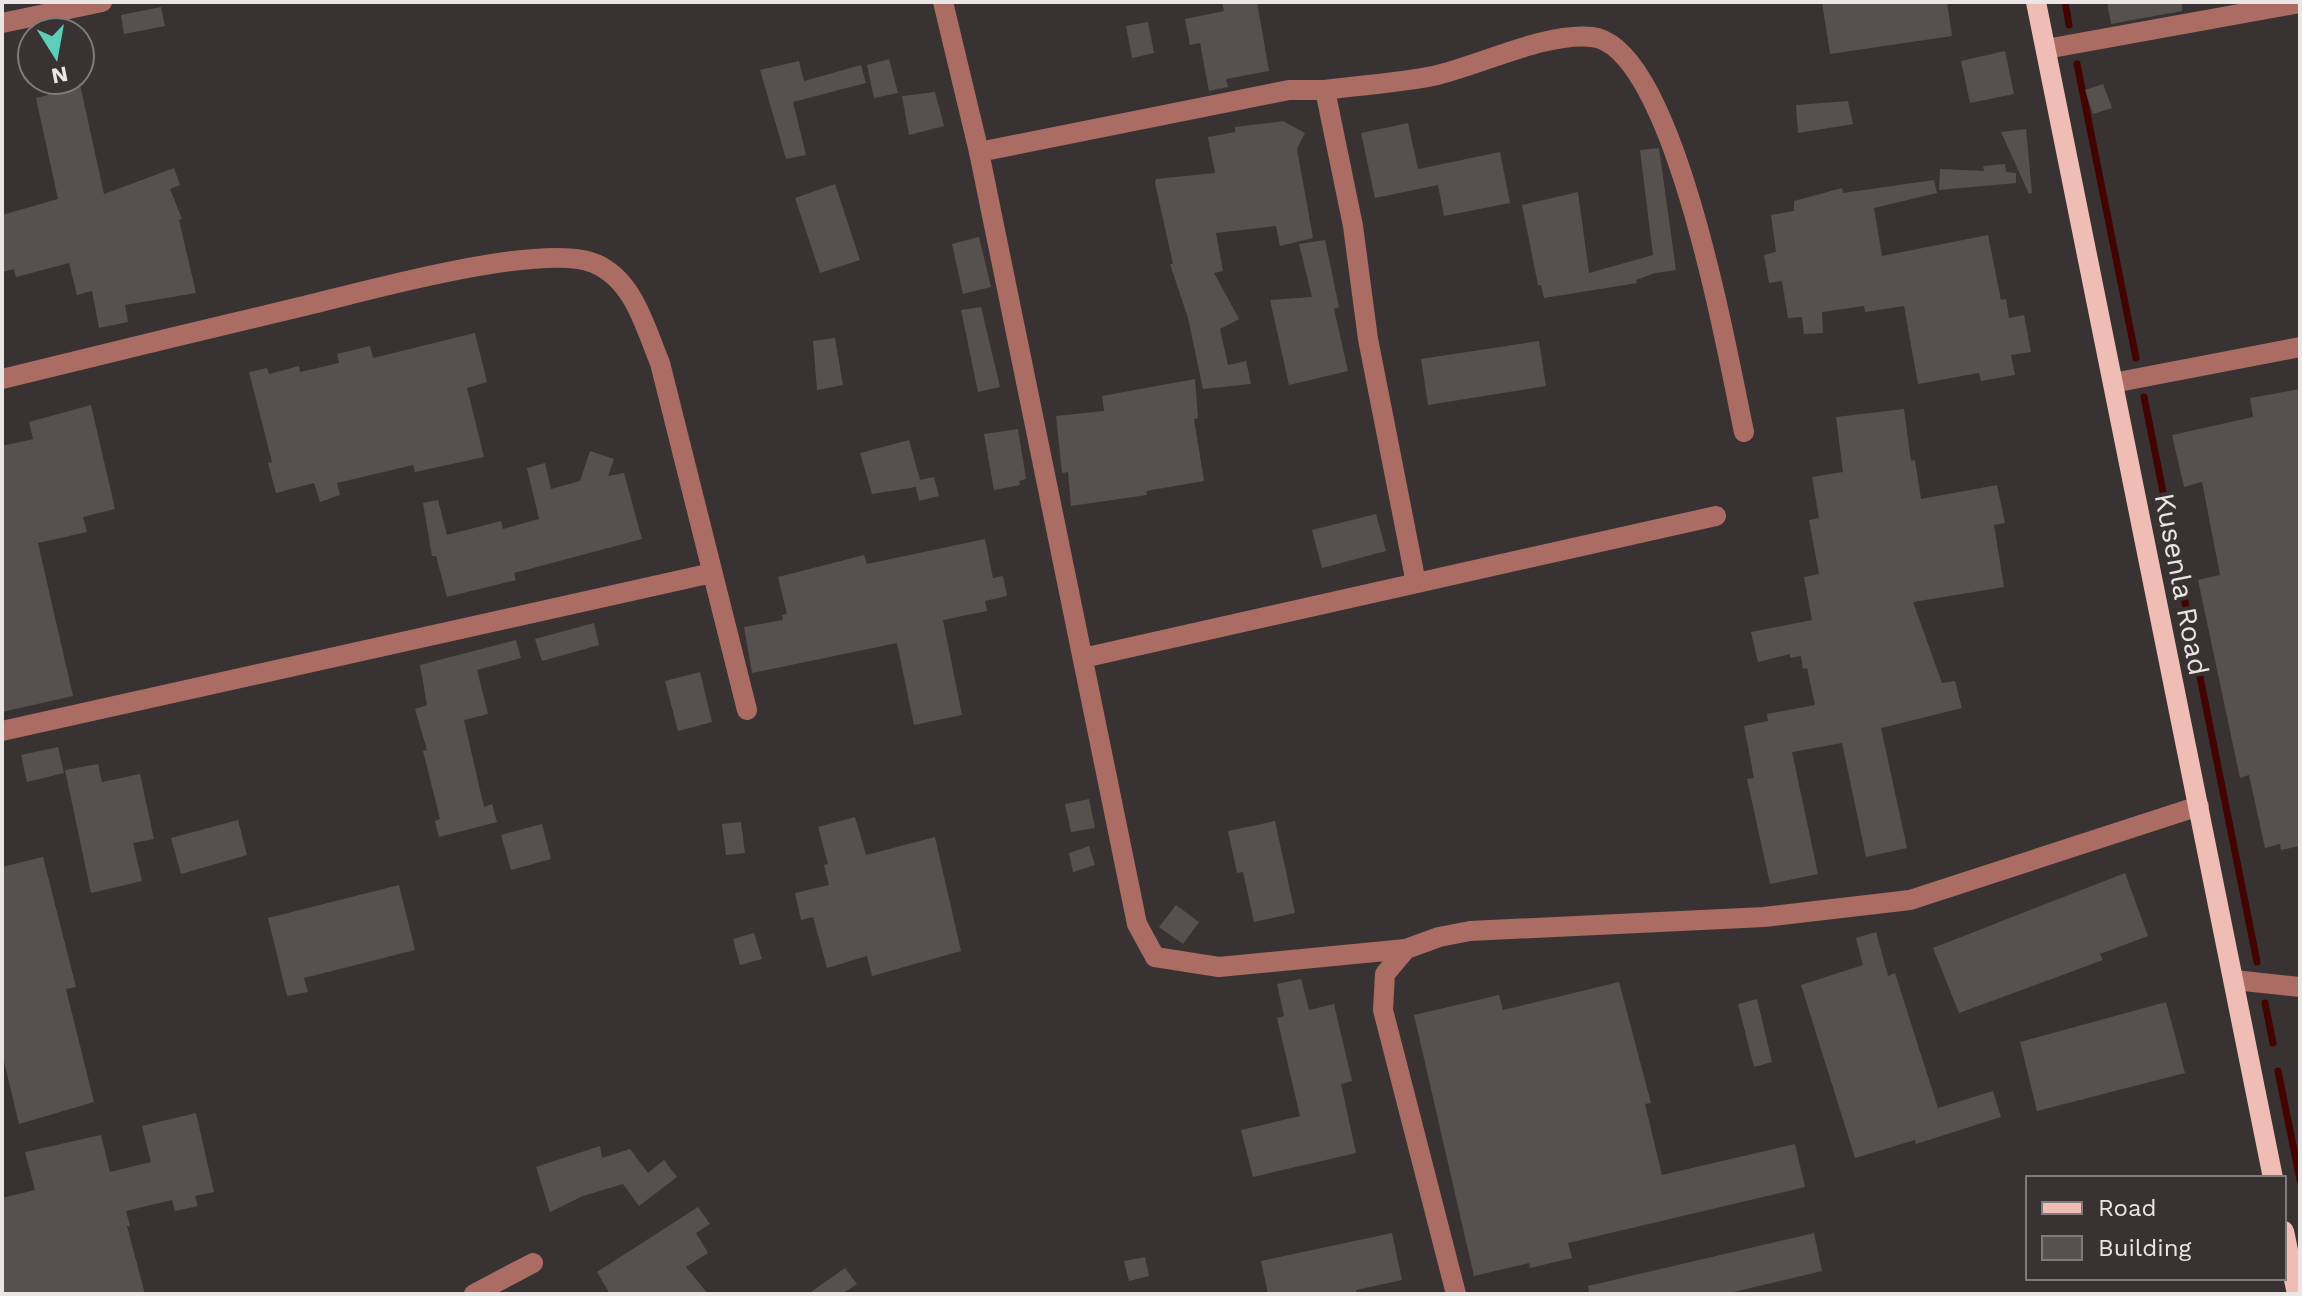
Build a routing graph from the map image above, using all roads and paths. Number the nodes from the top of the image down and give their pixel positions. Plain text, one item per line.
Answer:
1 (102, 2) edge
2 (943, 2) edge
3 (2036, 2) edge
4 (2300, 3) edge
5 (2, 23) edge
6 (2046, 49) junction
7 (1325, 90) junction
8 (979, 152) junction
9 (2300, 347) edge
10 (2, 379) edge
11 (2113, 383) junction
12 (1744, 432) dead end
13 (1716, 516) dead end
14 (712, 573) junction
15 (1416, 583) junction
16 (1083, 658) junction
17 (747, 710) dead end
18 (2, 731) edge
19 (2199, 806) junction
20 (1406, 949) junction
21 (2234, 980) junction
22 (2300, 987) edge
23 (2273, 1176) edge
24 (2286, 1241) edge
25 (533, 1263) dead end
26 (474, 1294) edge
27 (1456, 1294) edge
28 (2297, 1294) edge

1 - 5 street
2 - 8 street
3 - 6 main road, Kusenla Road
4 - 6 street
6 - 11 main road, Kusenla Road
7 - 8 street
7 - 12 street
7 - 15 street
8 - 16 street
9 - 11 street
10 - 14 street
11 - 19 main road, Kusenla Road
13 - 15 street
14 - 17 street
14 - 18 street
15 - 16 street
16 - 20 street
19 - 20 street
19 - 21 main road, Kusenla Road
20 - 27 street
21 - 22 street
21 - 23 main road, Kusenla Road
24 - 28 main road
25 - 26 street

